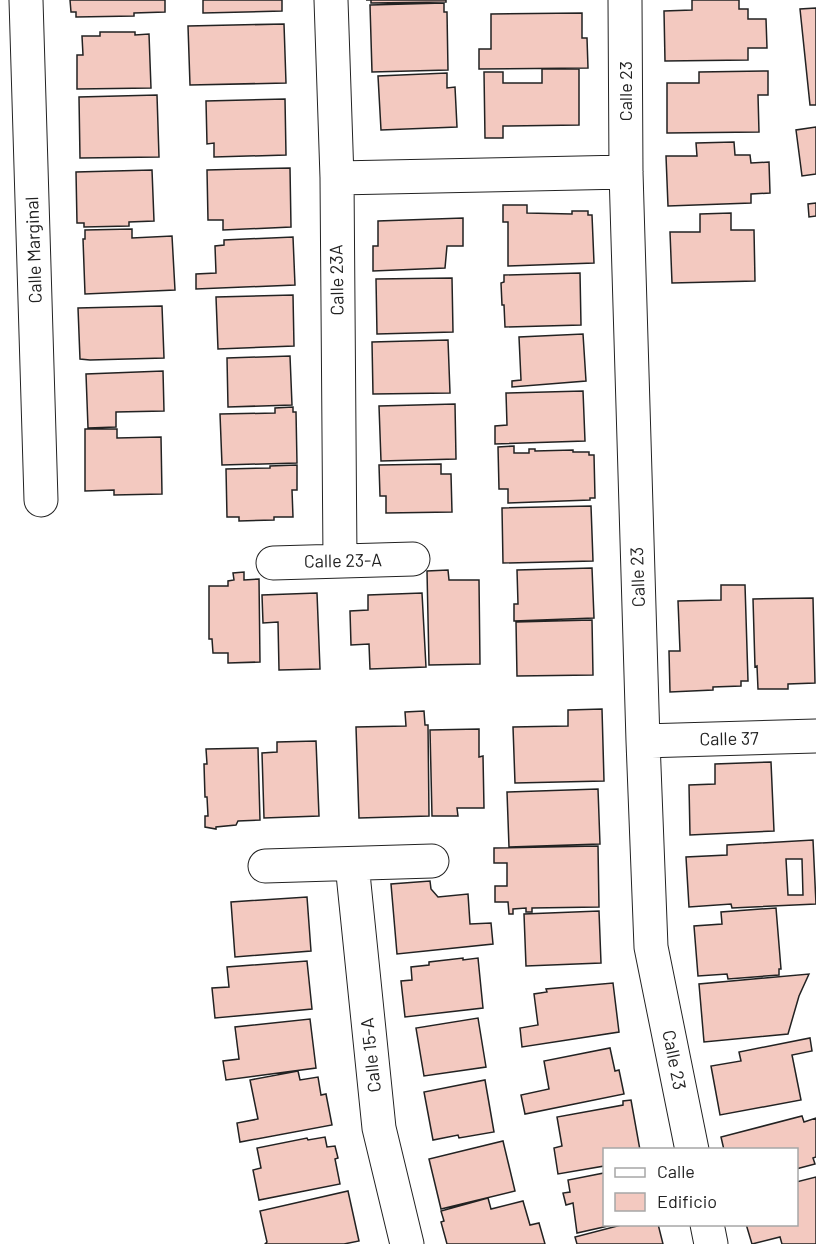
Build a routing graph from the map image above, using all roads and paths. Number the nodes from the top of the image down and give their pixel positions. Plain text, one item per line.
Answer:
1 (26, 0) edge
2 (331, 0) edge
3 (626, 0) edge
4 (626, 172) junction
5 (337, 178) junction
6 (41, 500) dead end
7 (412, 560) dead end
8 (340, 561) junction
9 (273, 562) dead end
10 (816, 736) edge
11 (643, 741) junction
12 (432, 861) dead end
13 (352, 864) junction
14 (265, 866) dead end
15 (692, 1148) edge
16 (707, 1226) edge
17 (407, 1244) edge
18 (711, 1244) edge

1 - 6 street, Calle Marginal
2 - 5 street, Calle 23A
3 - 4 street, Calle 23
4 - 5 street
4 - 11 street, Calle 23
5 - 8 street, Calle 23A
7 - 8 street, Calle 23-A
8 - 9 street, Calle 23-A
10 - 11 street, Calle 37
11 - 15 street, Calle 23
12 - 13 street
13 - 14 street
13 - 17 street, Calle 15-A
16 - 18 street

